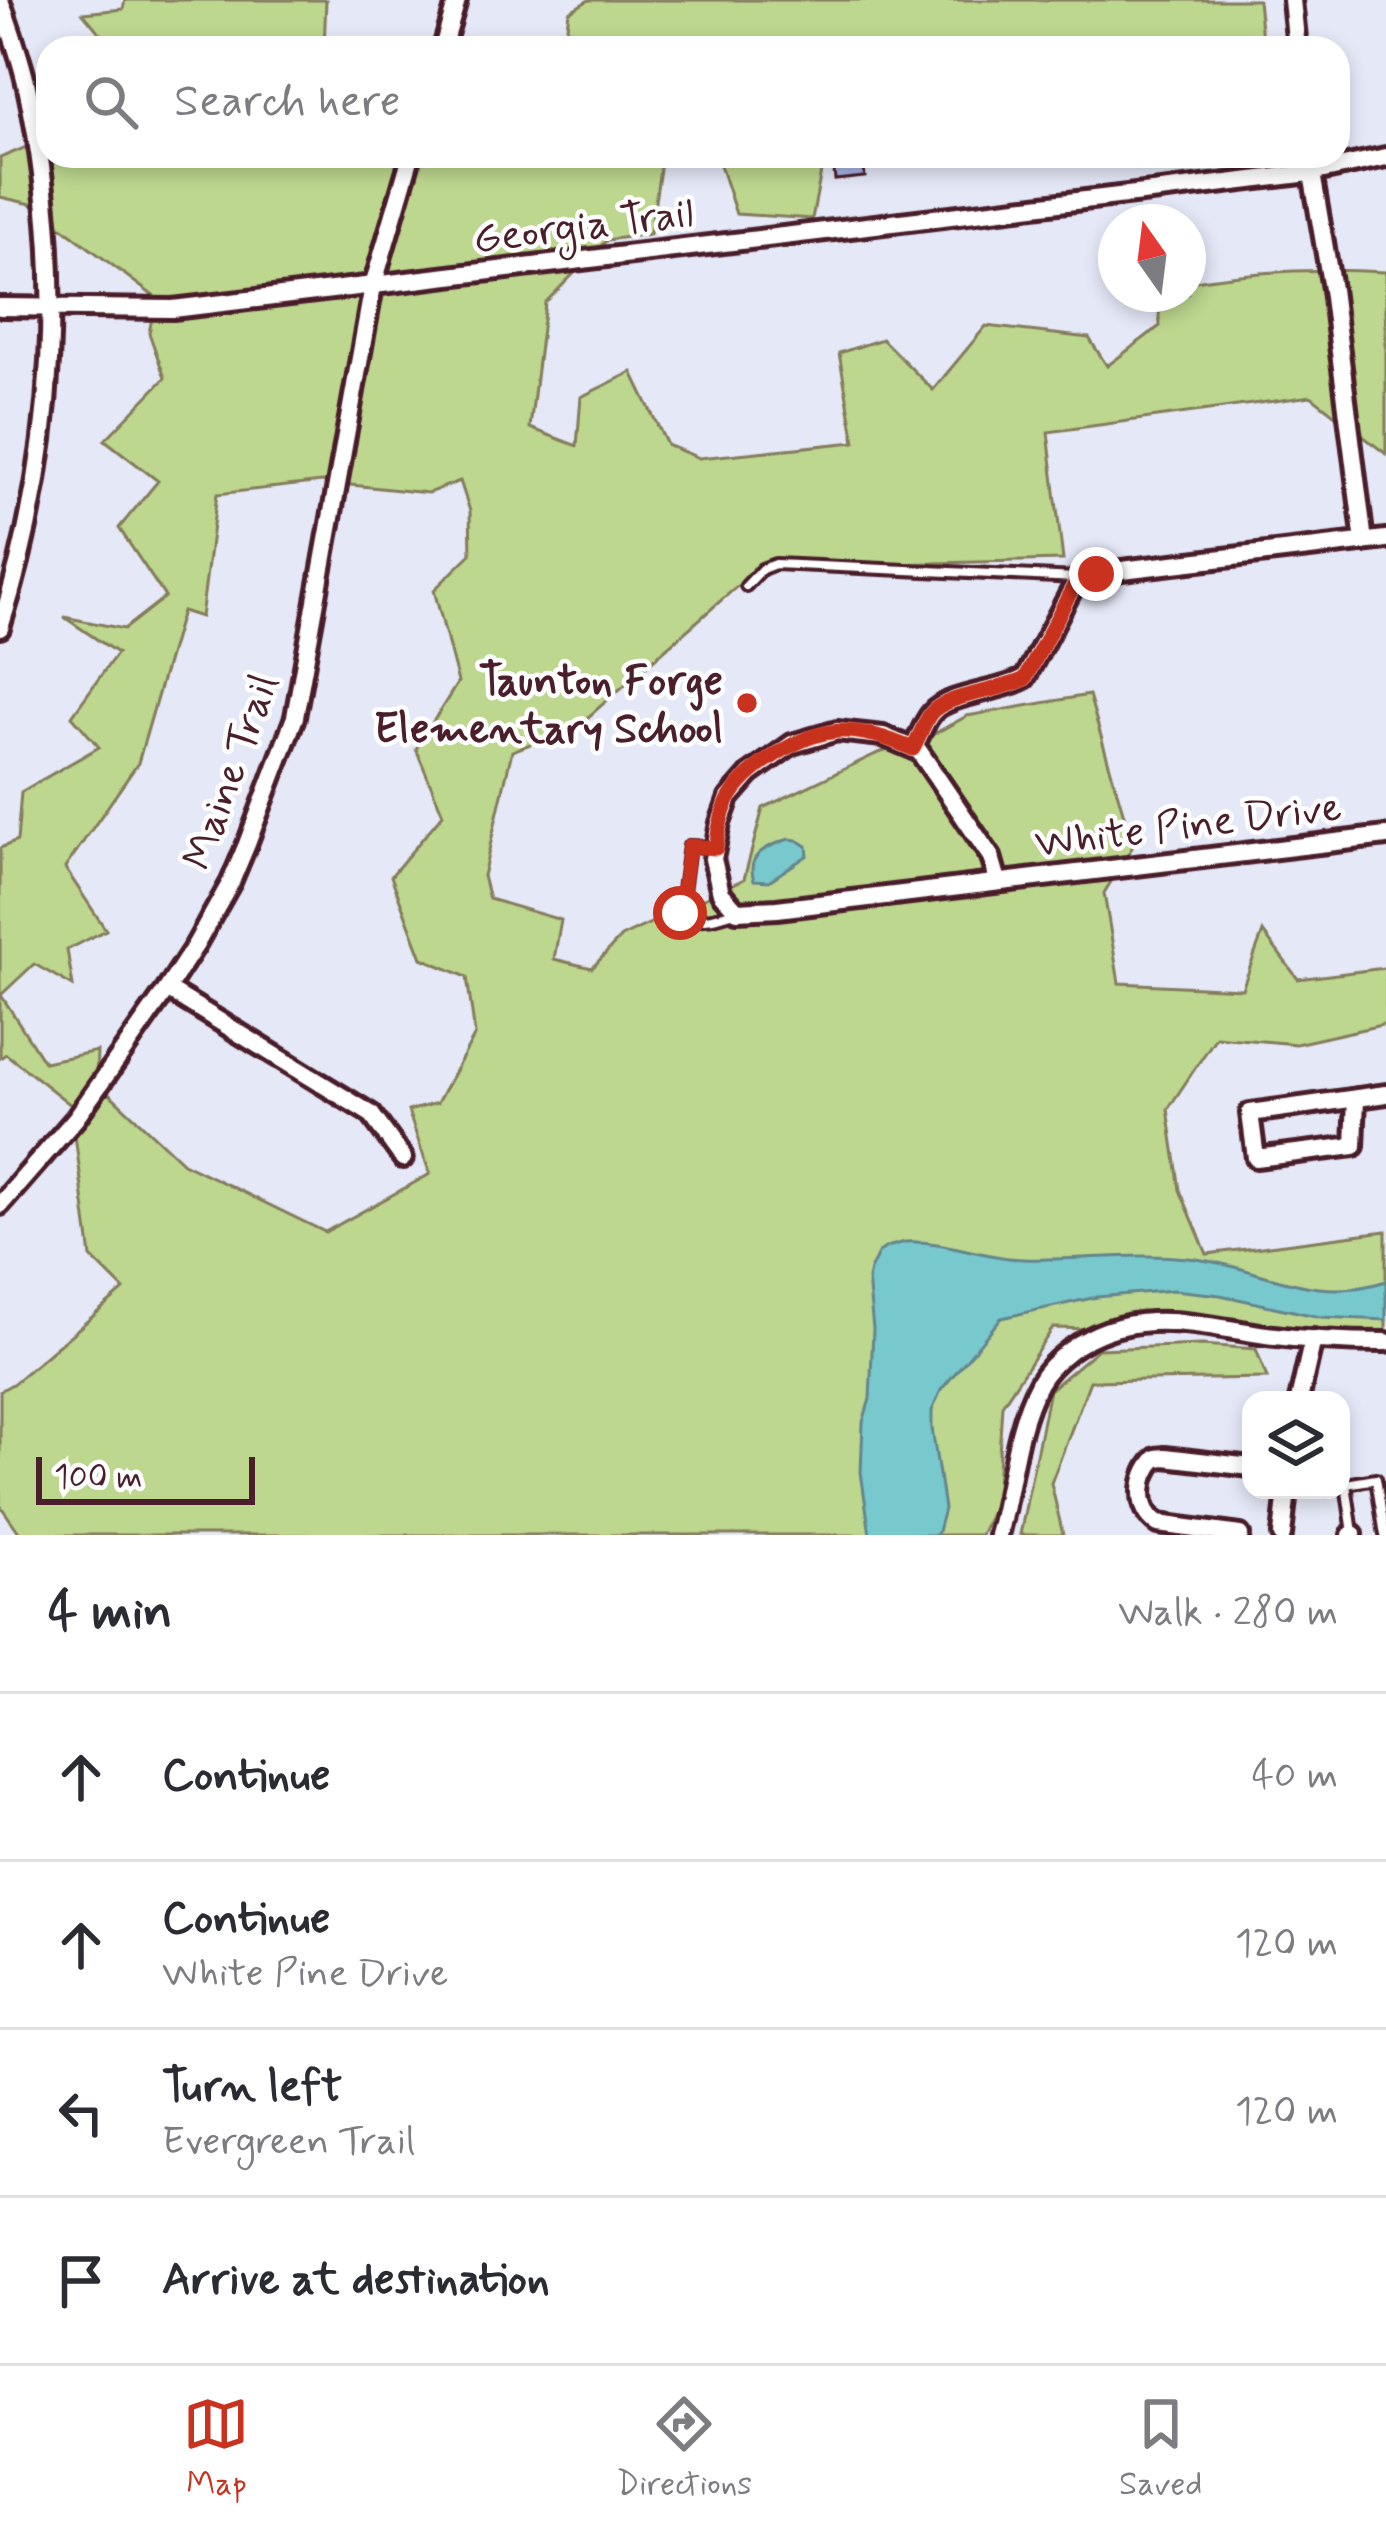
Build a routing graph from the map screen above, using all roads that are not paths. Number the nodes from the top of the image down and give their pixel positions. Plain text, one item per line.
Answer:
1 (0, 0) edge
2 (458, 0) edge
3 (1292, 0) edge
4 (447, 36) edge
5 (1296, 36) edge
6 (36, 138) edge
7 (1386, 157) edge
8 (1350, 161) edge
9 (41, 168) edge
10 (408, 168) edge
11 (1287, 168) edge
12 (1311, 168) edge
13 (374, 286) junction
14 (0, 307) edge
15 (50, 308) junction
16 (1386, 539) edge
17 (1364, 542) junction
18 (1078, 578) junction
19 (746, 586) dead end
20 (0, 628) edge
21 (913, 749) junction
22 (1386, 836) edge
23 (716, 848) junction
24 (998, 881) junction
25 (737, 911) junction
26 (167, 989) junction
27 (1386, 1094) edge
28 (1355, 1098) junction
29 (404, 1158) dead end
30 (0, 1205) edge
31 (1313, 1339) junction
32 (1386, 1342) edge
33 (1300, 1391) edge
34 (1242, 1466) edge
35 (1286, 1499) edge
36 (998, 1535) edge
37 (1240, 1535) edge
38 (1282, 1535) edge
39 (1352, 1535) edge
40 (1385, 1535) edge

1 - 6 street
2 - 4 street
3 - 5 street
7 - 8 street, Georgia Trail
9 - 15 street
10 - 13 street, Maine Trail
11 - 13 street, Georgia Trail
12 - 17 street
13 - 15 street, Georgia Trail
13 - 26 street, Maine Trail
14 - 15 street, Georgia Trail
15 - 20 street
16 - 17 street
17 - 18 street
18 - 19 lane
18 - 21 street
21 - 23 street
21 - 24 street, White Pine Drive
22 - 24 street, White Pine Drive
23 - 25 street
23 - 25 lane
24 - 25 street, White Pine Drive
26 - 29 street
26 - 30 street, Maine Trail
27 - 28 street
28 - 28 street
31 - 32 street
31 - 33 street
31 - 36 street
34 - 37 street
35 - 38 street
39 - 40 lane

